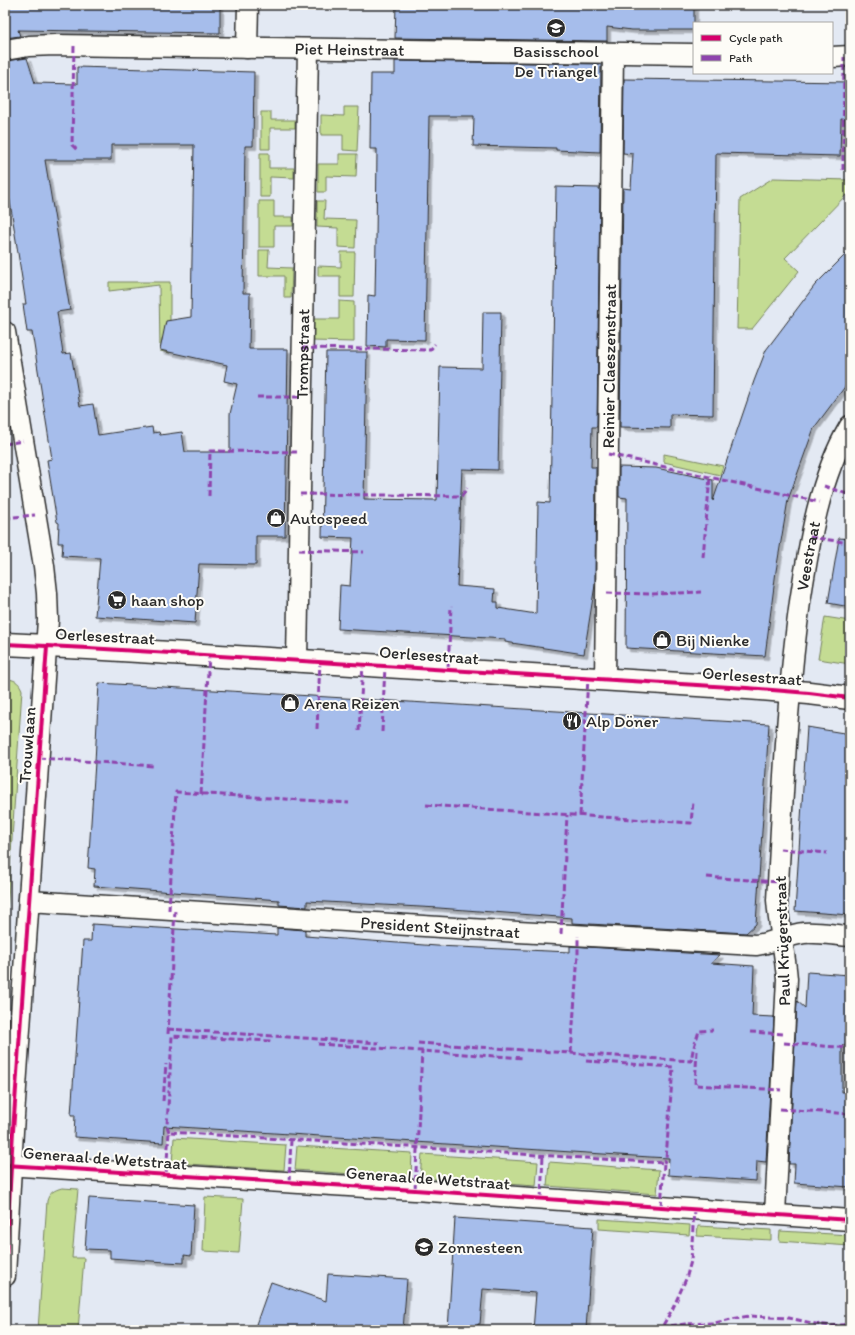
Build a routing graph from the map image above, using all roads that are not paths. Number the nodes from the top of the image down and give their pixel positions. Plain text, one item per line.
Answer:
1 (248, 5) edge
2 (247, 48) junction
3 (308, 49) junction
4 (5, 50) edge
5 (613, 53) junction
6 (693, 54) edge
7 (850, 56) edge
8 (833, 57) edge
9 (5, 332) edge
10 (850, 426) edge
11 (5, 644) edge
12 (47, 646) junction
13 (297, 660) junction
14 (605, 679) junction
15 (790, 691) junction
16 (850, 698) edge
17 (29, 901) junction
18 (850, 936) edge
19 (782, 939) junction
20 (9, 1165) edge
21 (774, 1214) junction
22 (850, 1220) edge
23 (5, 1276) edge

1 - 2 street
2 - 3 street, Piet Heinstraat
2 - 4 street, Piet Heinstraat
3 - 5 street, Piet Heinstraat
3 - 13 street, Trompstraat
5 - 6 street, Piet Heinstraat
5 - 14 street, Reinier Claeszenstraat
7 - 8 street
9 - 12 street, Trouwlaan
10 - 15 street, Veestraat
11 - 12 street, Oerlesestraat
12 - 13 street, Oerlesestraat
12 - 17 street, Trouwlaan
13 - 14 street, Oerlesestraat
14 - 15 street, Oerlesestraat
15 - 16 street, Oerlesestraat
15 - 19 street, Paul Krügerstraat
17 - 19 street, President Steijnstraat
17 - 20 street, Trouwlaan
18 - 19 street, President Steijnstraat
19 - 21 street, Paul Krügerstraat
20 - 21 street, Generaal de Wetstraat
20 - 23 street, Trouwlaan
21 - 22 street, Generaal de Wetstraat

